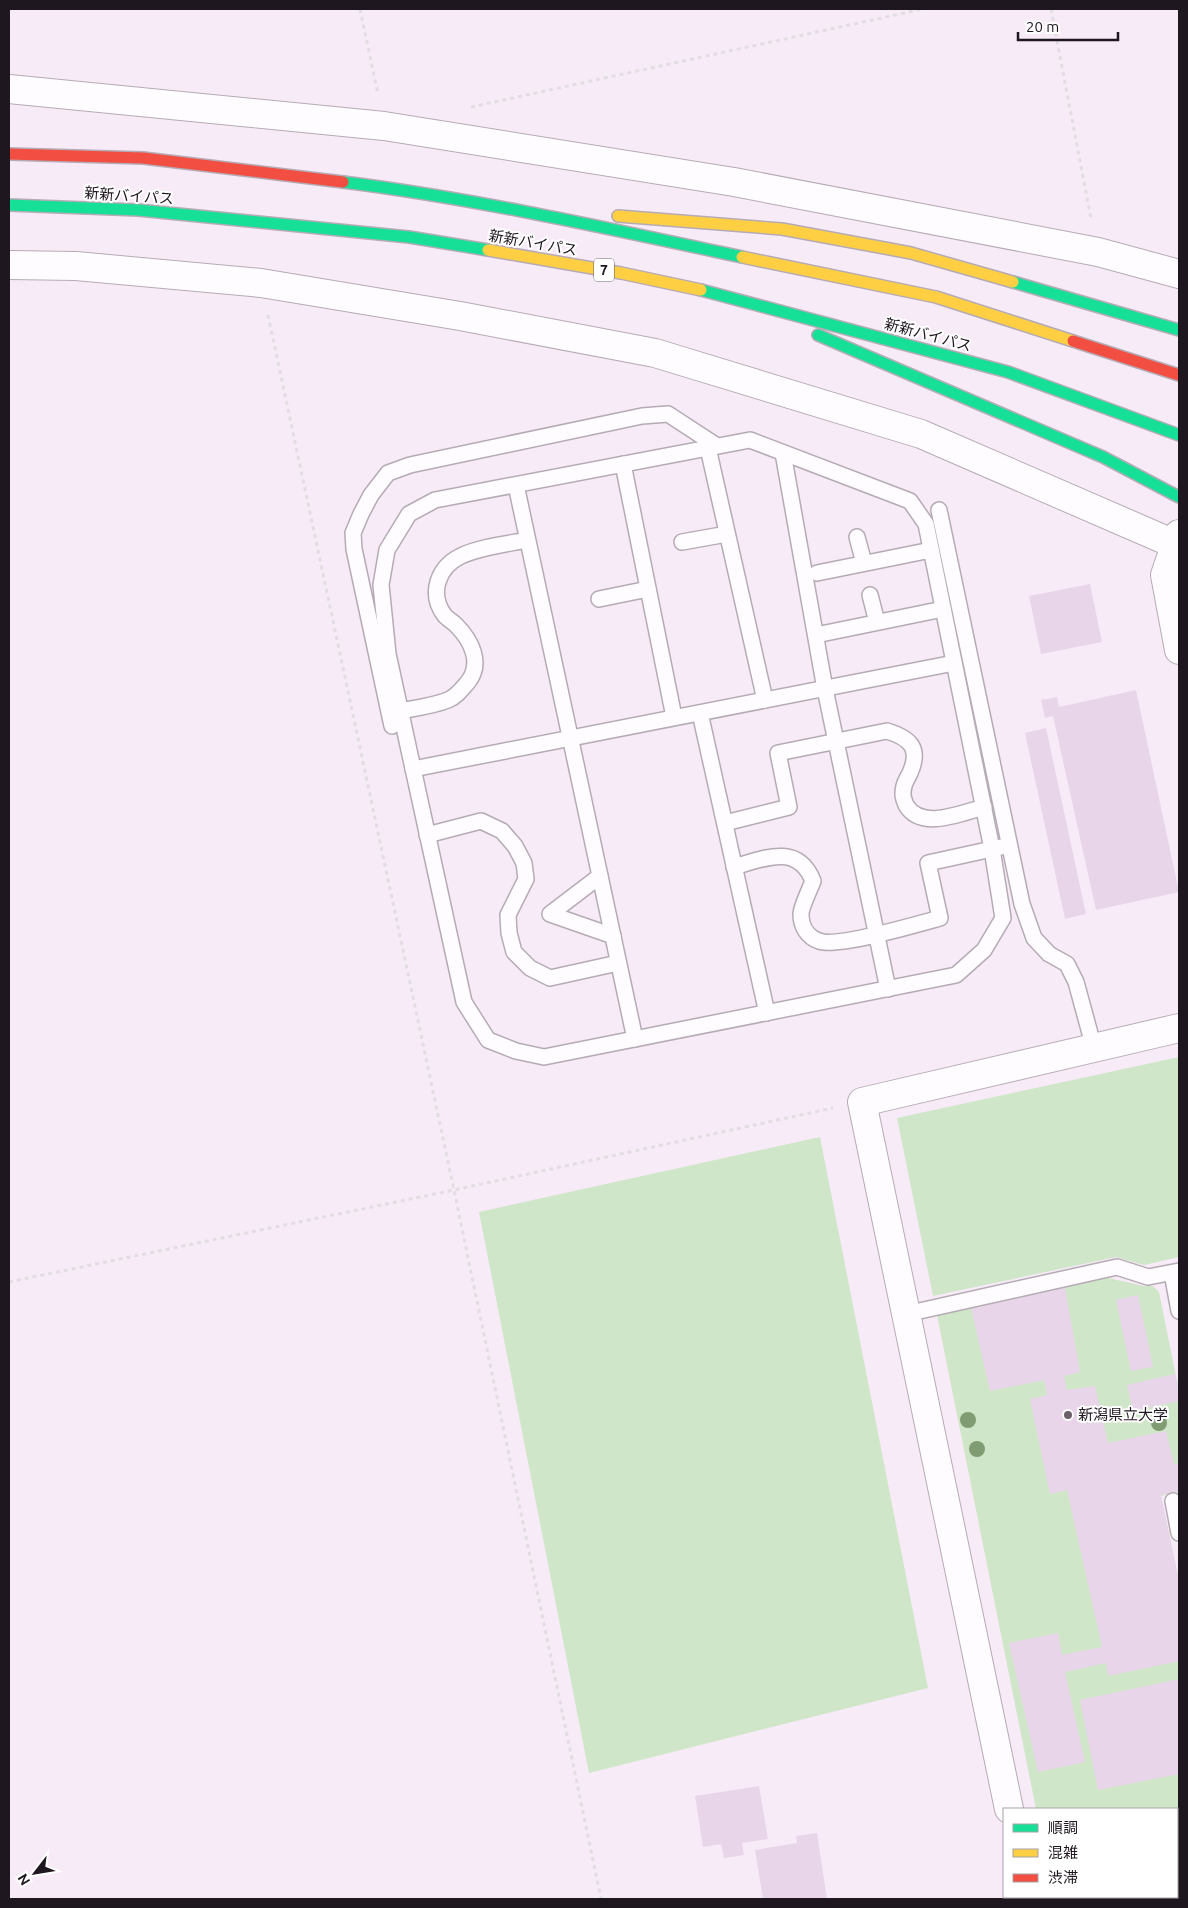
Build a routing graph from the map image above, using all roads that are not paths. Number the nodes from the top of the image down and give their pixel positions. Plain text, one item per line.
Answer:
1 (9, 89) edge
2 (9, 154) edge
3 (9, 205) edge
4 (499, 206) junction
5 (9, 265) edge
6 (1179, 274) edge
7 (725, 295) junction
8 (1179, 330) edge
9 (1179, 374) edge
10 (1179, 435) edge
11 (712, 447) junction
12 (783, 453) junction
13 (623, 464) junction
14 (516, 485) junction
15 (1179, 497) edge
16 (939, 510) dead end
17 (727, 534) junction
18 (857, 537) dead end
19 (528, 540) junction
20 (1178, 541) edge
21 (682, 542) dead end
22 (931, 550) junction
23 (864, 563) junction
24 (817, 573) dead end
25 (648, 589) junction
26 (870, 595) dead end
27 (599, 598) dead end
28 (943, 609) junction
29 (877, 622) junction
30 (816, 635) junction
31 (1179, 650) edge
32 (954, 663) junction
33 (825, 689) junction
34 (765, 700) junction
35 (400, 711) junction
36 (700, 713) junction
37 (674, 717) junction
38 (392, 726) dead end
39 (570, 739) junction
40 (836, 742) junction
41 (413, 769) junction
42 (984, 807) junction
43 (725, 823) junction
44 (427, 835) junction
45 (1009, 844) junction
46 (992, 849) junction
47 (734, 867) junction
48 (600, 876) junction
49 (877, 934) junction
50 (612, 936) junction
51 (618, 963) junction
52 (888, 989) junction
53 (767, 1013) junction
54 (1179, 1028) edge
55 (635, 1039) junction
56 (1094, 1048) junction
57 (1175, 1272) edge
58 (1179, 1311) edge
59 (906, 1314) junction
60 (1173, 1501) dead end
61 (1179, 1532) edge
62 (1009, 1808) edge

1 - 6 street
2 - 4 highway, 新新バイパス
3 - 7 highway, 新新バイパス / 7
4 - 8 highway
4 - 9 highway, 新新バイパス
5 - 20 street
7 - 10 highway, 新新バイパス / 7
7 - 15 highway
11 - 12 lane
11 - 13 lane
11 - 17 lane
11 - 38 lane
12 - 22 lane
12 - 30 lane
13 - 14 lane
13 - 25 lane
14 - 19 lane
14 - 35 lane
16 - 45 lane
17 - 21 lane
17 - 34 lane
18 - 23 lane
19 - 35 lane
19 - 39 lane
20 - 31 street
22 - 23 lane
22 - 28 lane
23 - 24 lane
25 - 27 lane
25 - 37 lane
26 - 29 lane
28 - 29 lane
28 - 32 lane
29 - 30 lane
30 - 33 lane
32 - 33 lane
32 - 42 lane
33 - 34 lane
33 - 40 lane
34 - 36 lane
35 - 41 lane
36 - 37 lane
36 - 43 lane
37 - 39 lane
39 - 41 lane
39 - 48 lane
40 - 42 lane
40 - 43 lane
40 - 49 lane
41 - 44 lane
42 - 46 lane
43 - 47 lane
44 - 51 lane
44 - 55 lane
45 - 46 lane
45 - 56 lane
46 - 49 lane
46 - 52 lane
47 - 49 lane
47 - 53 lane
48 - 50 lane
48 - 50 lane
49 - 52 lane
50 - 51 lane
51 - 55 lane
52 - 53 lane
53 - 55 lane
54 - 56 street
56 - 59 street
57 - 58 lane
57 - 59 lane
59 - 62 street
60 - 61 lane

